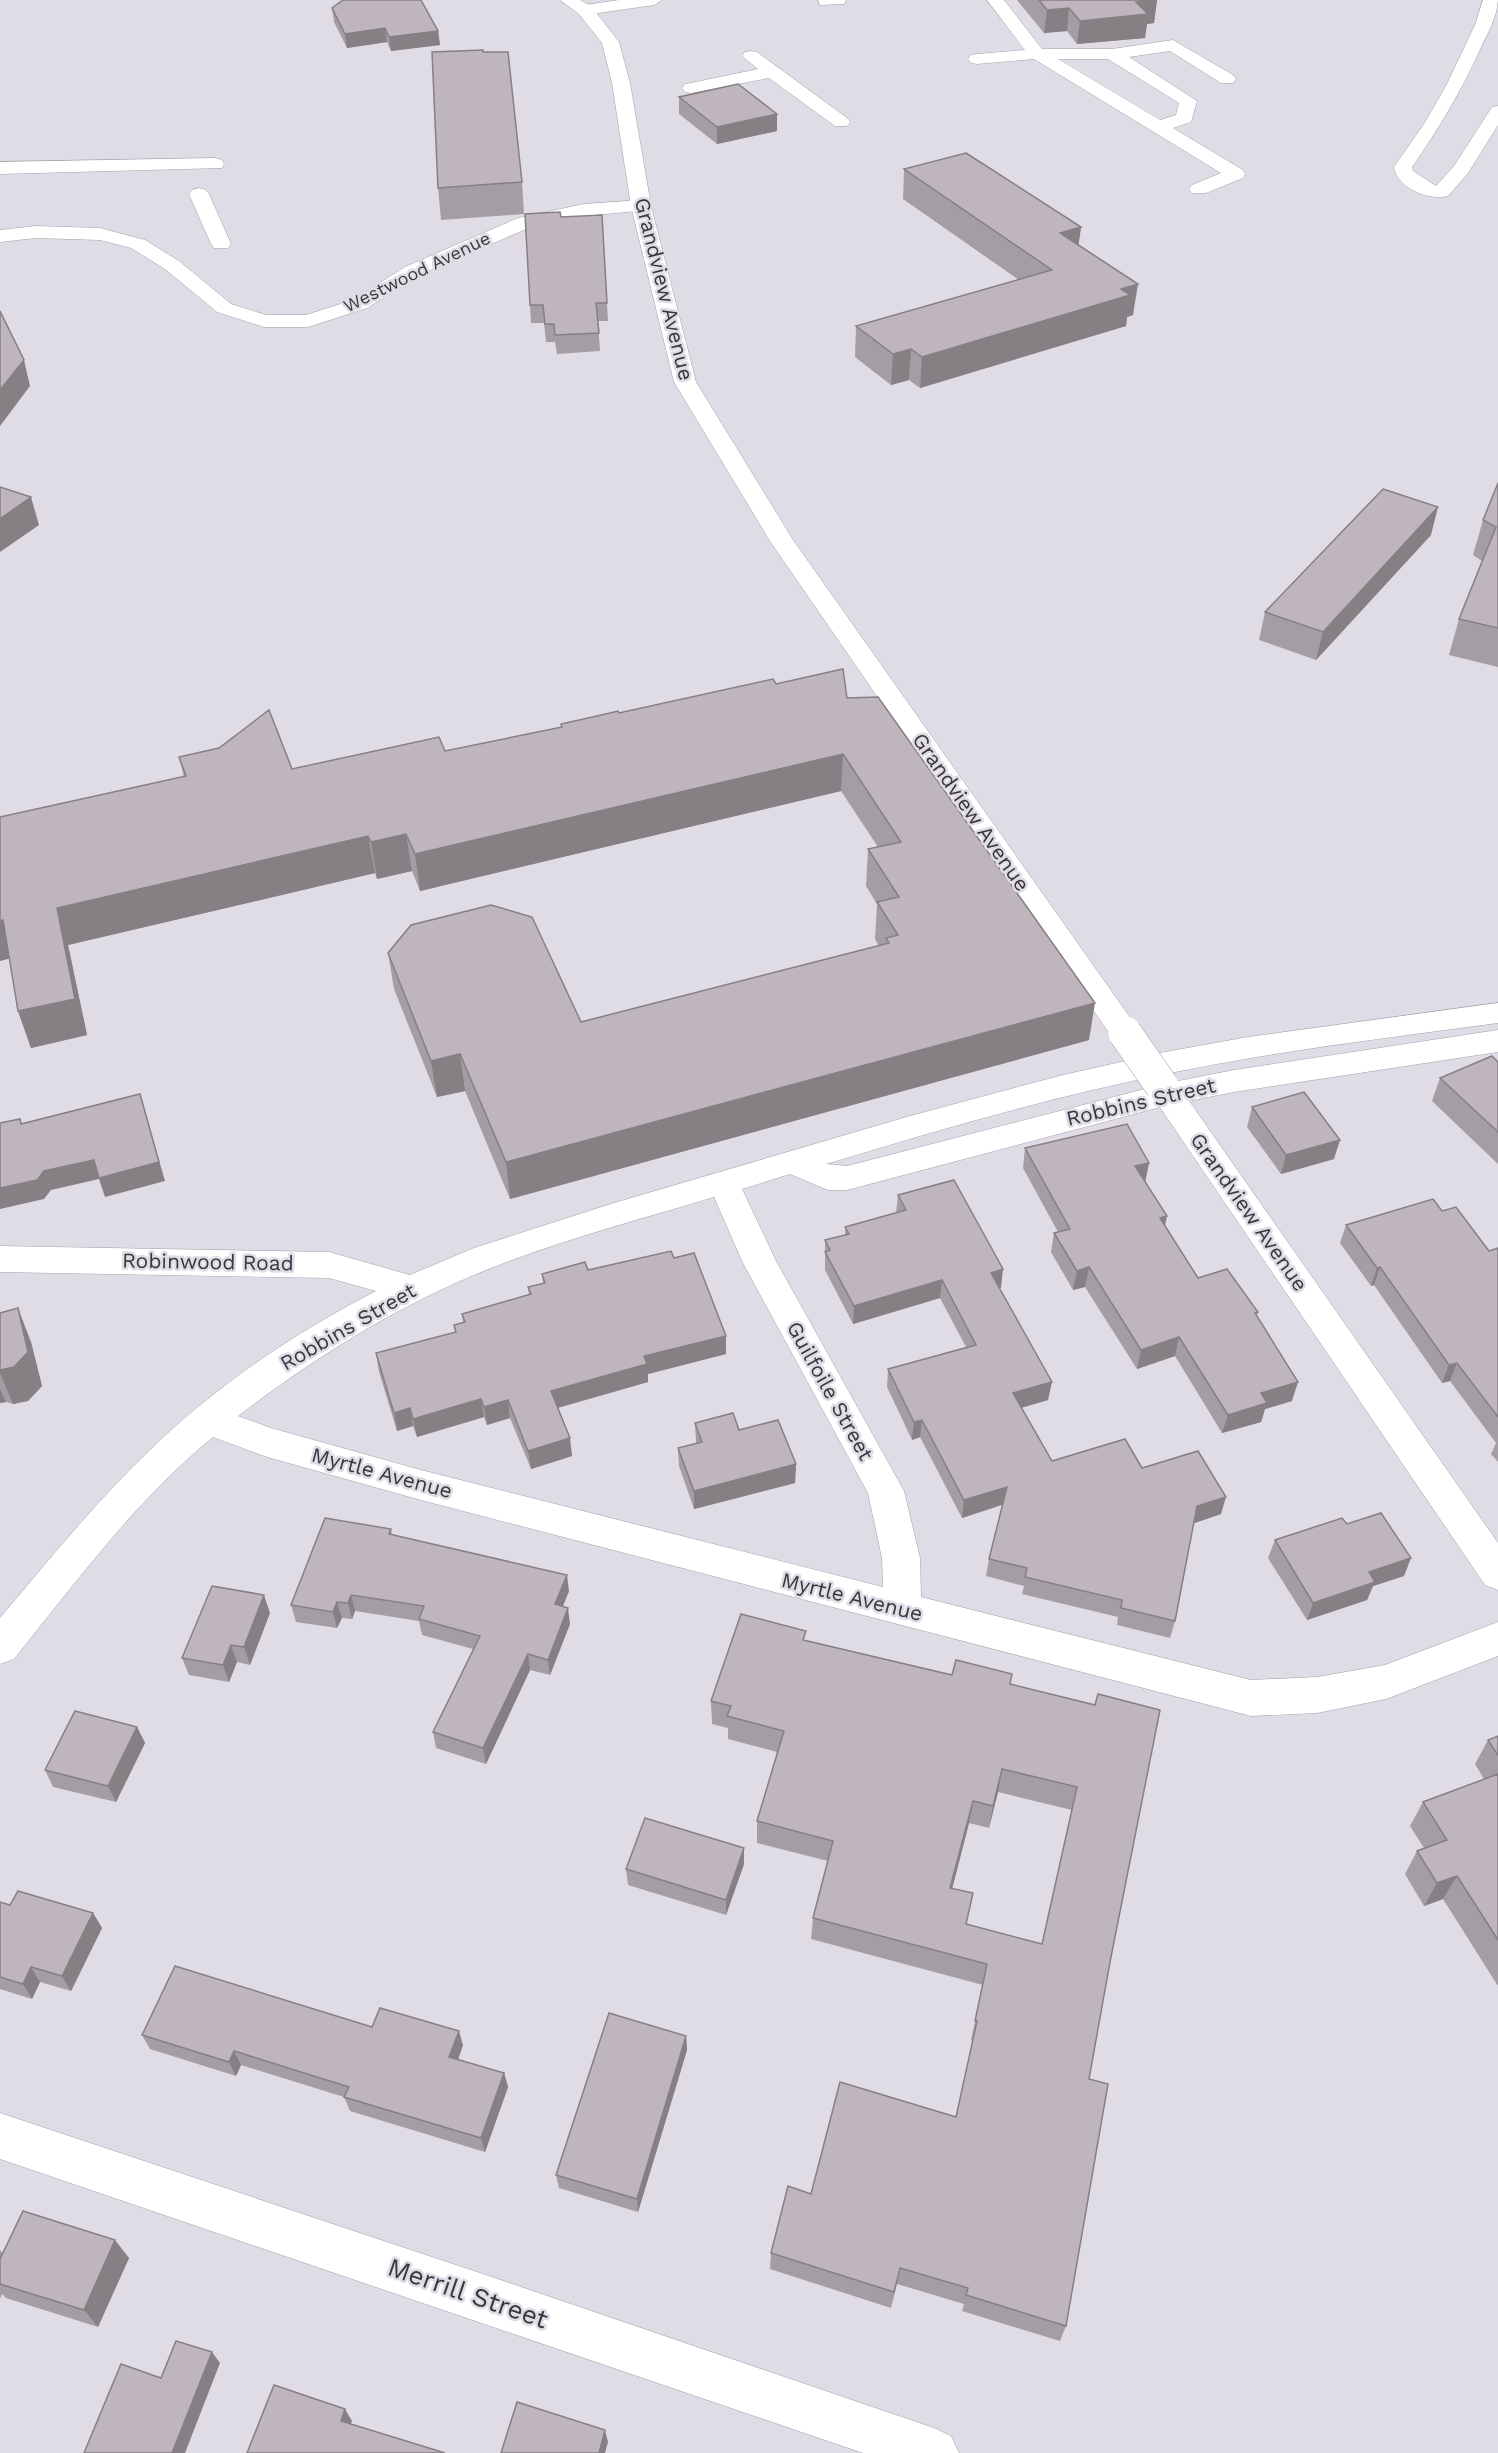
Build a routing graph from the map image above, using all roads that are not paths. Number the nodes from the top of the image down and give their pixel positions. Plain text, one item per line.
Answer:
1 (654, 0) edge
2 (995, 0) edge
3 (1493, 0) edge
4 (576, 5) edge
5 (1483, 24) junction
6 (1498, 38) edge
7 (1037, 54) junction
8 (1112, 54) junction
9 (751, 56) dead end
10 (977, 60) dead end
11 (772, 72) junction
12 (1227, 79) dead end
13 (708, 102) edge
14 (1498, 111) edge
15 (841, 122) dead end
16 (1159, 127) junction
17 (215, 164) dead end
18 (0, 168) edge
19 (1199, 189) dead end
20 (199, 194) dead end
21 (641, 206) junction
22 (0, 236) edge
23 (221, 244) dead end
24 (1498, 1013) edge
25 (1498, 1041) edge
26 (1165, 1090) junction
27 (793, 1162) junction
28 (723, 1182) junction
29 (0, 1259) edge
30 (413, 1289) junction
31 (208, 1420) junction
32 (1498, 1574) edge
33 (902, 1610) junction
34 (1498, 1639) edge
35 (0, 1647) edge
36 (0, 2136) edge
37 (934, 2453) edge

1 - 4 street
2 - 7 street
3 - 5 street
4 - 21 street, Grandview Avenue
5 - 6 street
5 - 14 street
7 - 8 street
7 - 10 street
7 - 16 street
8 - 12 street
8 - 16 street
9 - 11 street
11 - 13 street
11 - 15 street
16 - 19 street
17 - 18 street
20 - 23 street
21 - 22 street, Westwood Avenue
21 - 26 street, Grandview Avenue, bridge
24 - 27 street, Robbins Street
25 - 26 street, Robbins Street
26 - 27 street, Robbins Street
26 - 32 street, Grandview Avenue
27 - 28 street, Robbins Street
28 - 30 street, Robbins Street
28 - 33 street, Guilfoile Street
29 - 30 street, Robinwood Road
30 - 31 street, Robbins Street
31 - 33 street, Myrtle Avenue
31 - 35 street, Robbins Street
33 - 34 street, Myrtle Avenue
36 - 37 street, Merrill Street

